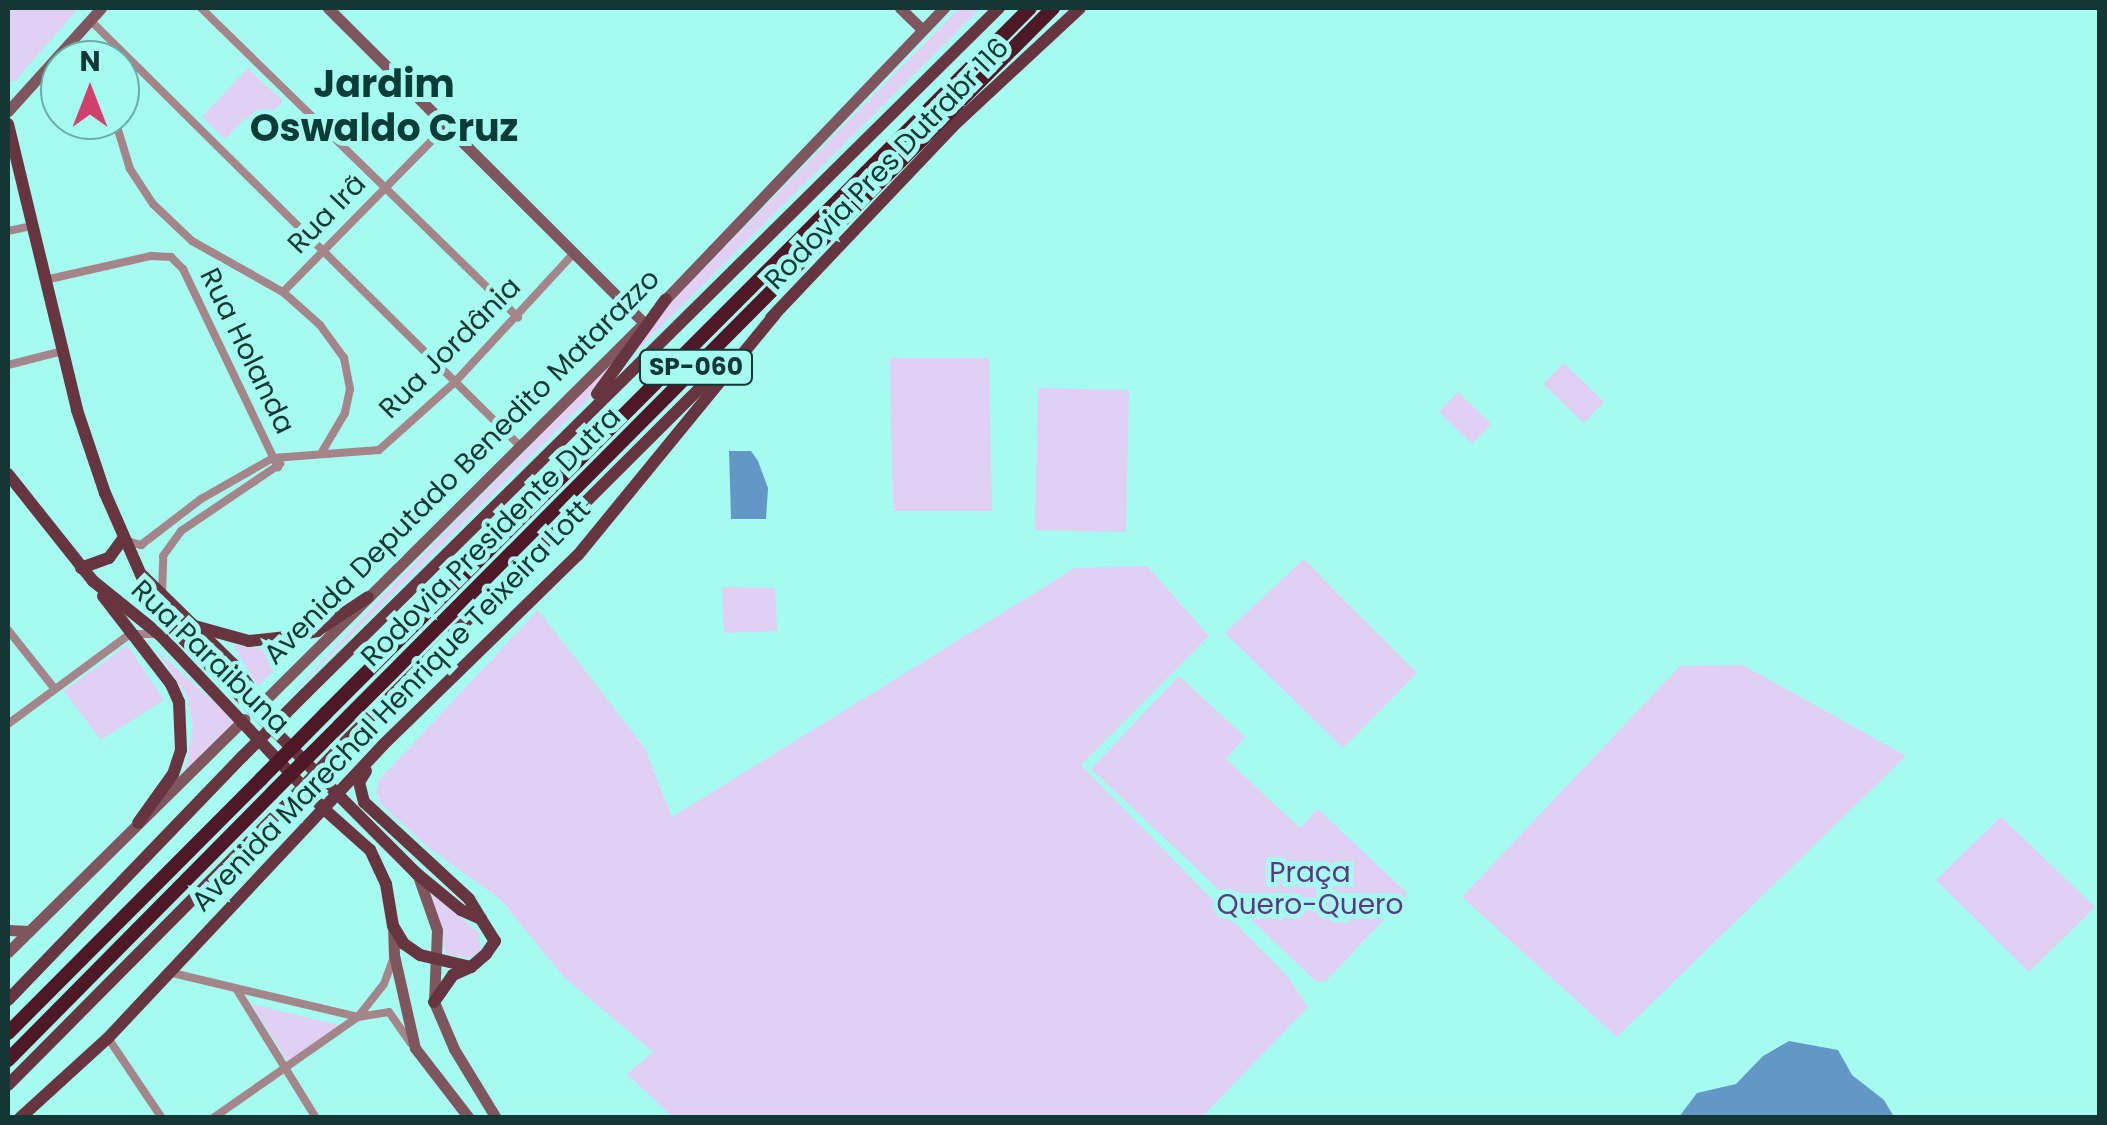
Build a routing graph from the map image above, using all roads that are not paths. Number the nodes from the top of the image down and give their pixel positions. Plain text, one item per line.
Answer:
1 (100, 8) edge
2 (201, 8) edge
3 (328, 8) edge
4 (900, 8) edge
5 (944, 8) edge
6 (998, 8) edge
7 (1030, 8) edge
8 (1053, 8) edge
9 (1080, 8) edge
10 (90, 20) junction
11 (922, 29) junction
12 (8, 111) edge
13 (8, 124) edge
14 (447, 125) junction
15 (121, 140) edge
16 (385, 186) junction
17 (32, 226) junction
18 (8, 231) edge
19 (321, 251) junction
20 (574, 252) junction
21 (45, 280) junction
22 (283, 292) junction
23 (666, 299) junction
24 (775, 314) junction
25 (518, 316) junction
26 (644, 322) junction
27 (63, 351) junction
28 (8, 366) edge
29 (455, 382) junction
30 (574, 426) junction
31 (521, 447) junction
32 (322, 452) junction
33 (275, 463) junction
34 (8, 474) edge
35 (123, 538) junction
36 (81, 568) junction
37 (135, 568) junction
38 (92, 581) junction
39 (162, 594) junction
40 (368, 597) junction
41 (191, 625) junction
42 (8, 630) edge
43 (130, 634) junction
44 (160, 635) junction
45 (55, 689) junction
46 (250, 713) junction
47 (8, 724) edge
48 (344, 732) junction
49 (384, 744) junction
50 (338, 794) junction
51 (324, 809) junction
52 (138, 823) junction
53 (416, 873) junction
54 (481, 919) junction
55 (393, 926) junction
56 (8, 930) edge
57 (29, 931) junction
58 (11, 948) edge
59 (394, 955) junction
60 (436, 958) junction
61 (471, 967) junction
62 (168, 972) junction
63 (238, 990) junction
64 (8, 1000) edge
65 (434, 1002) junction
66 (358, 1017) junction
67 (8, 1033) edge
68 (108, 1038) junction
69 (415, 1048) junction
70 (8, 1060) edge
71 (286, 1070) junction
72 (8, 1085) edge
73 (23, 1118) edge
74 (162, 1118) edge
75 (213, 1118) edge
76 (316, 1118) edge
77 (468, 1118) edge
78 (496, 1118) edge

1 - 10 main road
2 - 16 street
3 - 14 main road
4 - 11 main road
5 - 11 main road, Avenida Deputado Benedito Matarazzo
6 - 30 main road
7 - 67 highway, Rodovia Presidente Dutra / SP-060, bridge
8 - 48 highway, Rodovia Presidente Dutra / SP-060
9 - 24 main road, Rodovia Pres Dutrabr 116
10 - 12 main road
10 - 19 street
11 - 23 main road, Avenida Deputado Benedito Matarazzo
13 - 17 main road
14 - 16 street, Rua Irã
14 - 20 main road
15 - 22 street
16 - 19 street, Rua Irã
16 - 25 street
17 - 18 street
17 - 21 main road
19 - 22 street, Rua Irã
19 - 29 street
20 - 25 street, Rua Jordânia
20 - 26 main road
21 - 27 main road
21 - 33 street, Rua Holanda
22 - 32 street
23 - 26 main road, Avenida Deputado Benedito Matarazzo
23 - 30 main road
24 - 48 main road
24 - 49 main road, Avenida Marechal Henrique Teixeira Lott
25 - 29 street, Rua Jordânia
26 - 31 main road, Avenida Deputado Benedito Matarazzo
27 - 28 street
27 - 35 main road
29 - 31 street
29 - 32 street, Rua Jordânia
30 - 64 main road, bridge
31 - 40 main road, Avenida Deputado Benedito Matarazzo
32 - 33 street, Rua Jordânia
33 - 35 street, Rua Jordânia
33 - 39 street
34 - 36 main road, Rua Paraibuna
35 - 36 main road
35 - 37 main road
36 - 38 main road, Rua Paraibuna
37 - 39 main road
37 - 46 main road
38 - 43 main road
38 - 44 main road, Rua Paraibuna
39 - 41 main road
40 - 41 main road
40 - 46 main road, Avenida Deputado Benedito Matarazzo
41 - 46 main road
42 - 45 street
43 - 44 street
43 - 45 street
43 - 52 main road
44 - 46 main road, Rua Paraibuna
45 - 47 street
46 - 50 main road
46 - 51 main road, Rua Paraibuna
46 - 52 main road, Avenida Deputado Benedito Matarazzo
48 - 70 highway, Rodovia Presidente Dutra / SP-060, bridge
48 - 72 main road, bridge
49 - 50 main road, Avenida Marechal Henrique Teixeira Lott
49 - 54 main road
50 - 51 main road, Avenida Marechal Henrique Teixeira Lott
50 - 53 main road
51 - 55 main road, Rua Paraibuna
51 - 62 main road, Avenida Marechal Henrique Teixeira Lott
52 - 57 main road, Avenida Deputado Benedito Matarazzo
53 - 54 main road
53 - 60 main road
54 - 61 main road
55 - 59 main road, Rua Paraibuna
55 - 60 main road
56 - 57 main road
56 - 58 main road
57 - 58 main road, Avenida Deputado Benedito Matarazzo
59 - 66 street
59 - 69 main road, Rua Paraibuna
60 - 61 main road
60 - 65 main road
61 - 65 main road
62 - 63 street
62 - 68 main road, Avenida Marechal Henrique Teixeira Lott
63 - 66 street
63 - 71 street
65 - 78 main road
66 - 69 street, Rua Paraibuna
66 - 71 street
68 - 73 main road, Avenida Marechal Henrique Teixeira Lott
68 - 74 street
69 - 77 main road, Rua Paraibuna
71 - 75 street
71 - 76 street

